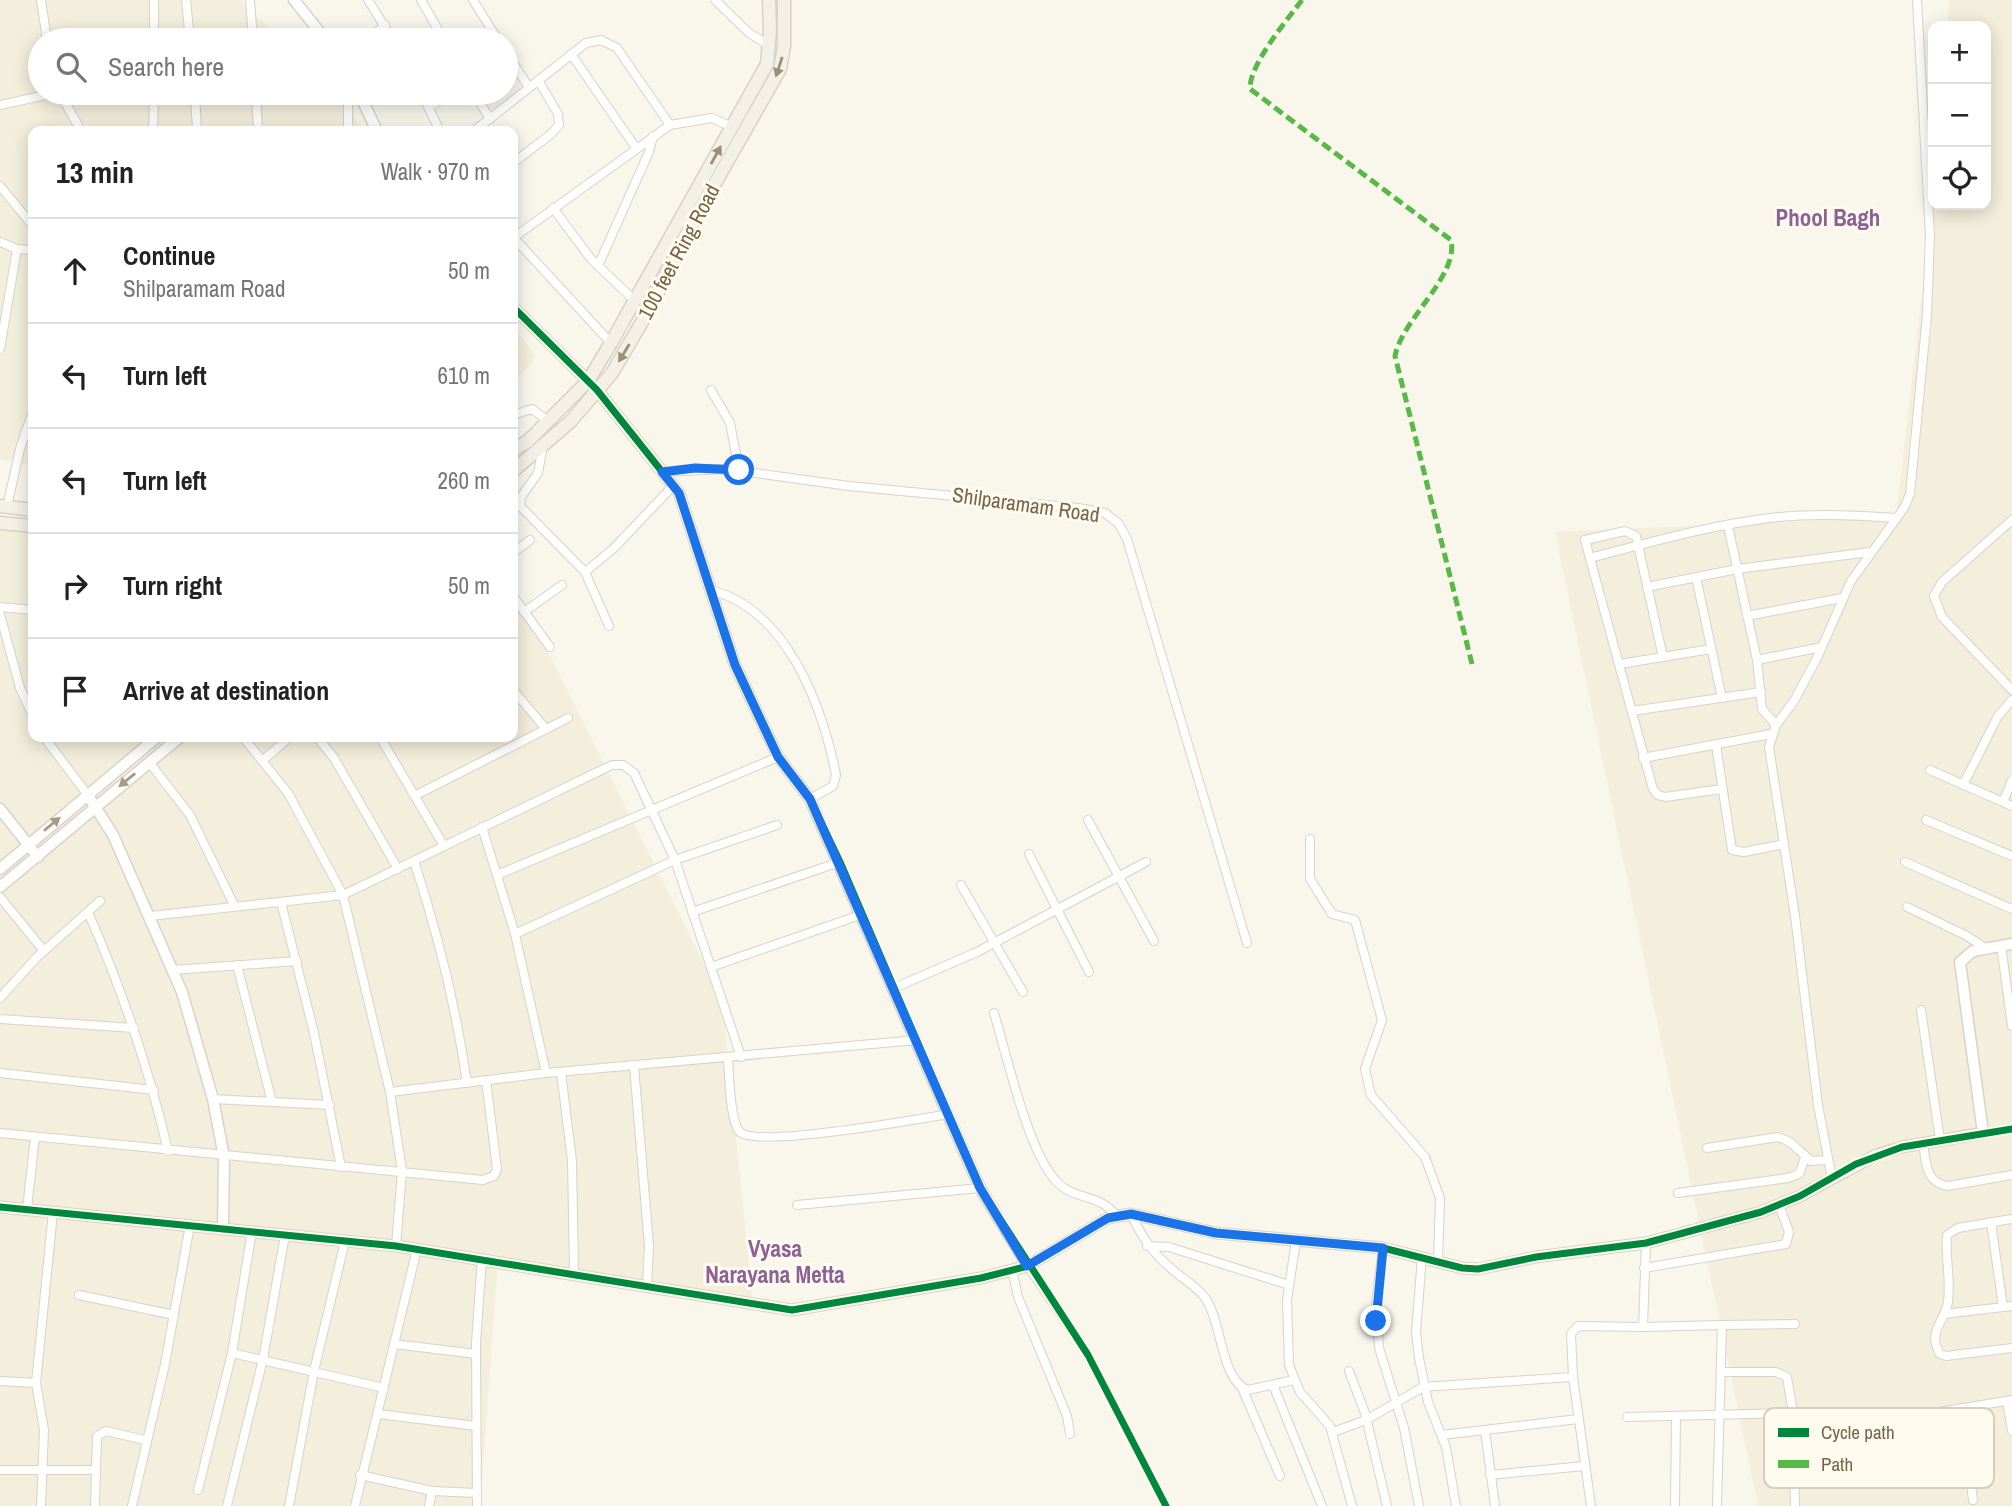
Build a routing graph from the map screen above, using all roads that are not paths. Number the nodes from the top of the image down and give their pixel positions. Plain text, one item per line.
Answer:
1 (41, 0) edge
2 (154, 0) edge
3 (186, 0) edge
4 (250, 0) edge
5 (294, 0) edge
6 (368, 0) edge
7 (421, 0) edge
8 (473, 0) edge
9 (715, 0) edge
10 (769, 0) edge
11 (784, 0) edge
12 (1917, 0) edge
13 (385, 24) junction
14 (45, 28) edge
15 (154, 28) edge
16 (189, 28) edge
17 (252, 28) edge
18 (316, 28) edge
19 (380, 28) edge
20 (387, 28) edge
21 (437, 28) edge
22 (490, 28) edge
23 (769, 45) junction
24 (571, 54) junction
25 (518, 71) edge
26 (538, 79) junction
27 (528, 86) junction
28 (518, 95) edge
29 (28, 99) edge
30 (0, 105) edge
31 (65, 105) edge
32 (154, 105) edge
33 (196, 105) edge
34 (257, 105) edge
35 (348, 105) edge
36 (365, 105) edge
37 (432, 105) edge
38 (481, 105) edge
39 (506, 105) edge
40 (429, 107) joint
41 (490, 119) junction
42 (670, 125) junction
43 (78, 126) edge
44 (153, 126) edge
45 (197, 126) edge
46 (258, 126) edge
47 (348, 126) edge
48 (375, 126) edge
49 (438, 126) edge
50 (481, 126) edge
51 (732, 127) junction
52 (653, 136) junction
53 (636, 148) junction
54 (518, 159) edge
55 (0, 186) edge
56 (553, 208) junction
57 (28, 220) edge
58 (518, 233) edge
59 (0, 242) edge
60 (518, 242) edge
61 (17, 249) junction
62 (28, 250) edge
63 (598, 266) junction
64 (634, 300) junction
65 (518, 312) edge
66 (611, 343) junction
67 (0, 349) edge
68 (592, 386) junction
69 (710, 390) dead end
70 (518, 413) edge
71 (548, 421) junction
72 (28, 426) edge
73 (543, 446) junction
74 (518, 447) edge
75 (518, 467) edge
76 (739, 470) junction
77 (662, 472) junction
78 (673, 486) junction
79 (3, 507) edge
80 (28, 510) edge
81 (1896, 517) junction
82 (2012, 520) edge
83 (0, 523) edge
84 (28, 526) edge
85 (1728, 526) junction
86 (530, 540) dead end
87 (1638, 545) junction
88 (518, 549) edge
89 (1870, 552) junction
90 (1590, 558) junction
91 (1737, 569) junction
92 (585, 572) junction
93 (1696, 577) junction
94 (562, 585) dead end
95 (1647, 587) junction
96 (710, 590) junction
97 (1842, 598) junction
98 (518, 603) edge
99 (0, 607) edge
100 (28, 610) edge
101 (524, 612) junction
102 (0, 614) edge
103 (1747, 616) junction
104 (609, 625) dead end
105 (550, 647) dead end
106 (1822, 647) junction
107 (1711, 649) junction
108 (1663, 657) junction
109 (1758, 660) junction
110 (1620, 664) junction
111 (2012, 690) edge
112 (1761, 692) junction
113 (518, 696) edge
114 (1722, 698) junction
115 (2012, 700) edge
116 (28, 705) edge
117 (2003, 708) junction
118 (1632, 711) junction
119 (2012, 712) edge
120 (568, 718) dead end
121 (1776, 725) junction
122 (547, 729) junction
123 (1771, 734) junction
124 (48, 742) edge
125 (151, 742) edge
126 (174, 742) edge
127 (247, 742) edge
128 (284, 742) edge
129 (321, 742) edge
130 (385, 742) edge
131 (1716, 745) junction
132 (778, 757) junction
133 (1643, 758) junction
134 (263, 760) junction
135 (149, 762) junction
136 (1930, 771) dead end
137 (2012, 780) edge
138 (1963, 785) junction
139 (1721, 789) junction
140 (87, 794) junction
141 (416, 795) junction
142 (810, 799) junction
143 (2003, 802) junction
144 (96, 806) junction
145 (2012, 806) edge
146 (0, 809) edge
147 (650, 809) junction
148 (1088, 820) dead end
149 (1926, 820) dead end
150 (777, 824) dead end
151 (482, 827) junction
152 (1311, 839) dead end
153 (28, 844) junction
154 (1784, 844) junction
155 (444, 846) junction
156 (1029, 854) dead end
157 (2012, 856) edge
158 (38, 857) junction
159 (675, 860) junction
160 (414, 861) junction
161 (839, 862) junction
162 (1146, 862) dead end
163 (1905, 862) dead end
164 (0, 869) edge
165 (398, 869) junction
166 (497, 875) junction
167 (1118, 877) junction
168 (961, 885) dead end
169 (0, 887) edge
170 (343, 895) junction
171 (0, 897) edge
172 (100, 901) dead end
173 (281, 902) junction
174 (235, 907) junction
175 (1907, 907) dead end
176 (2012, 909) edge
177 (1056, 911) junction
178 (88, 912) junction
179 (692, 912) junction
180 (863, 914) junction
181 (150, 916) junction
182 (515, 934) junction
183 (1154, 941) dead end
184 (1247, 943) dead end
185 (993, 944) junction
186 (2007, 944) edge
187 (1985, 948) junction
188 (44, 951) junction
189 (297, 961) junction
190 (237, 965) junction
191 (710, 967) junction
192 (173, 970) junction
193 (1088, 972) dead end
194 (894, 988) junction
195 (1023, 992) dead end
196 (0, 998) edge
197 (1921, 1010) dead end
198 (994, 1013) dead end
199 (0, 1019) edge
200 (2012, 1026) edge
201 (134, 1028) junction
202 (917, 1040) junction
203 (741, 1057) junction
204 (728, 1058) junction
205 (634, 1066) junction
206 (561, 1072) junction
207 (0, 1073) edge
208 (546, 1073) junction
209 (486, 1080) junction
210 (467, 1083) junction
211 (154, 1090) junction
212 (390, 1092) junction
213 (213, 1099) junction
214 (272, 1102) junction
215 (330, 1105) junction
216 (949, 1114) junction
217 (2012, 1129) edge
218 (0, 1133) edge
219 (1983, 1133) junction
220 (35, 1137) junction
221 (1940, 1140) junction
222 (1923, 1143) junction
223 (1707, 1148) dead end
224 (168, 1151) junction
225 (224, 1157) junction
226 (1805, 1158) junction
227 (1827, 1160) junction
228 (341, 1167) junction
229 (402, 1171) junction
230 (2012, 1175) edge
231 (1832, 1179) junction
232 (980, 1188) junction
233 (1678, 1193) dead end
234 (797, 1205) dead end
235 (1779, 1205) junction
236 (0, 1207) edge
237 (27, 1209) junction
238 (53, 1212) junction
239 (1131, 1214) junction
240 (1117, 1216) junction
241 (0, 1218) edge
242 (2012, 1219) edge
243 (1991, 1222) junction
244 (190, 1225) junction
245 (223, 1228) junction
246 (252, 1231) junction
247 (285, 1235) junction
248 (345, 1241) junction
249 (1296, 1241) junction
250 (1646, 1243) junction
251 (396, 1246) junction
252 (1147, 1246) junction
253 (1383, 1248) junction
254 (417, 1250) junction
255 (1422, 1257) junction
256 (482, 1258) junction
257 (1438, 1262) junction
258 (1027, 1266) junction
259 (1644, 1268) junction
260 (1012, 1270) junction
261 (574, 1273) junction
262 (647, 1285) junction
263 (1289, 1285) junction
264 (79, 1295) dead end
265 (2008, 1307) edge
266 (1944, 1314) junction
267 (174, 1315) junction
268 (1796, 1324) dead end
269 (1722, 1325) junction
270 (1643, 1326) junction
271 (394, 1344) junction
272 (2012, 1348) edge
273 (232, 1353) junction
274 (476, 1354) junction
275 (263, 1359) junction
276 (314, 1371) junction
277 (1349, 1371) dead end
278 (1721, 1372) junction
279 (1573, 1377) junction
280 (1293, 1380) junction
281 (0, 1381) edge
282 (36, 1383) junction
283 (1273, 1385) junction
284 (1423, 1387) junction
285 (384, 1388) junction
286 (1242, 1388) junction
287 (2010, 1400) edge
288 (1395, 1402) junction
289 (1793, 1408) edge
290 (1961, 1408) edge
291 (378, 1414) junction
292 (1764, 1414) edge
293 (1720, 1415) junction
294 (1676, 1416) junction
295 (1627, 1417) dead end
296 (1578, 1419) junction
297 (1366, 1420) junction
298 (476, 1426) junction
299 (1485, 1430) junction
300 (2012, 1431) edge
301 (1333, 1432) junction
302 (1070, 1434) dead end
303 (1442, 1435) junction
304 (145, 1440) junction
305 (1584, 1466) junction
306 (0, 1470) edge
307 (94, 1470) junction
308 (41, 1471) junction
309 (360, 1475) junction
310 (1490, 1475) junction
311 (1280, 1476) dead end
312 (1795, 1488) edge
313 (1971, 1488) edge
314 (198, 1490) dead end
315 (432, 1491) junction
316 (476, 1493) junction
317 (1972, 1500) dead end
318 (1675, 1505) edge
319 (41, 1506) edge
320 (95, 1506) edge
321 (132, 1506) edge
322 (227, 1506) edge
323 (289, 1506) edge
324 (355, 1506) edge
325 (429, 1506) edge
326 (477, 1506) edge
327 (1166, 1506) edge
328 (1322, 1506) edge
329 (1352, 1506) edge
330 (1387, 1506) edge
331 (1419, 1506) edge
332 (1456, 1506) edge
333 (1494, 1506) edge
334 (1591, 1506) edge
335 (1717, 1506) edge
336 (1795, 1506) edge

1 - 14 street
2 - 15 street
3 - 16 street
4 - 17 street
5 - 18 street
6 - 13 street
7 - 21 street
8 - 22 street
9 - 23 street
10 - 23 main road, 100 feet Ring Road
11 -> 68 main road, 100 feet Ring Road
12 - 81 street
13 - 19 street
13 - 20 street
23 - 51 main road, 100 feet Ring Road
24 - 26 street
24 - 42 street
24 - 53 street
25 - 27 street
26 - 27 street
26 - 54 street
27 - 28 street
29 - 30 street
31 - 43 street
32 - 44 street
33 - 45 street
34 - 46 street
35 - 47 street
36 - 48 street
37 - 40 street
38 - 41 street
39 - 41 street
40 - 49 street
41 - 50 street
42 - 51 street
42 - 52 street
64 -> 51 main road, 100 feet Ring Road
52 - 53 street
52 - 63 street
53 - 56 street
55 - 57 street
56 - 58 street
56 - 63 street
59 - 61 street
60 - 66 street
61 - 62 street
61 - 67 street
63 - 64 street
64 - 66 main road, 100 feet Ring Road
65 - 68 street
66 - 68 main road, 100 feet Ring Road
68 - 71 main road, 100 feet Ring Road
68 - 73 main road, 100 feet Ring Road
68 - 77 street
69 - 76 street
70 - 71 street
71 - 74 main road, 100 feet Ring Road
72 - 79 street
73 - 75 main road, 100 feet Ring Road
73 - 92 street
76 - 77 street, Shilparamam Road
76 - 184 street, Shilparamam Road
77 - 78 street
78 - 92 street
78 - 96 street
79 - 80 main road
81 - 85 street
81 - 89 street
82 - 111 street
83 - 84 main road
85 - 87 street
85 - 91 street
86 - 88 street
87 - 90 street
87 - 90 street
87 - 95 street
89 - 91 street
89 - 97 street
90 - 110 street
91 - 93 street
91 - 103 street
92 - 104 street
93 - 95 street
93 - 107 street
94 - 101 street
95 - 108 street
96 - 132 street
96 - 142 street
97 - 103 street
97 - 106 street
98 - 101 street
99 - 100 street
101 - 105 street
102 - 116 street
103 - 109 street
106 - 109 street
106 - 121 street
107 - 108 street
107 - 114 street
108 - 110 street
109 - 112 street
110 - 118 street
112 - 114 street
112 - 121 street
113 - 122 street
114 - 118 street
115 - 117 street
117 - 119 street
117 - 138 street
118 - 133 street
120 - 122 street
121 - 123 street
122 - 141 street
123 - 131 street
123 - 154 street
124 - 140 street
125 - 140 street
126 - 135 street
127 - 134 street
128 - 134 street
129 - 165 street
130 - 141 street
131 - 133 street
131 - 139 street
132 - 142 street
132 - 147 street
133 - 139 street
134 - 170 street
135 -> 144 street
135 - 174 street
136 - 138 street
137 - 143 street
138 - 143 street
139 - 154 street
140 - 144 street
153 -> 140 street
141 - 155 street
142 - 161 street
143 - 145 street
144 - 158 street
144 - 181 street
146 - 153 street
147 - 151 street
147 - 159 street
147 - 166 street
148 - 167 street
149 - 157 street
150 - 159 street
151 - 155 street
151 - 166 street
152 - 257 street
153 - 158 street
153 - 164 street
154 - 227 street
155 - 160 street
156 - 177 street
158 - 169 street
159 - 179 street
159 - 182 street
160 - 165 street
160 - 210 street
161 - 179 street
161 - 180 street
162 - 167 street
163 - 176 street
165 - 170 street
166 - 182 street
167 - 177 street
167 - 183 street
168 - 185 street
170 - 173 street
170 - 212 street
171 - 188 street
172 - 178 street
173 - 174 street
173 - 189 street
174 - 181 street
175 - 187 street
177 - 185 street
177 - 193 street
178 - 188 street
178 - 201 street
179 - 191 street
180 - 191 street
180 - 194 street
181 - 192 street
182 - 208 street
185 - 194 street
185 - 195 street
186 - 187 street
186 - 200 street
187 - 219 street
188 - 196 street
189 - 190 street
189 - 215 street
190 - 192 street
190 - 214 street
191 - 203 street
192 - 213 street
194 - 202 street
197 - 221 street
198 - 240 street
199 - 201 street
201 - 211 street
202 - 203 street
202 - 216 street
203 - 204 street
204 - 205 street
204 - 216 street
205 - 206 street
205 - 262 street
206 - 208 street
206 - 261 street
207 - 211 street
208 - 209 street
209 - 210 street
209 - 229 street
210 - 212 street
211 - 224 street
212 - 229 street
213 - 214 street
213 - 225 street
214 - 215 street
215 - 228 street
216 - 232 street
217 - 219 street
218 - 220 street
219 - 221 street
220 - 224 street
220 - 237 street
221 - 222 street
222 - 230 street
222 - 231 street
223 - 226 street
224 - 225 street
225 - 228 street
225 - 245 street
226 - 227 street
226 - 233 street
227 - 231 street
228 - 229 street
229 - 251 street
231 - 235 street
232 - 234 street
232 - 258 street
235 - 250 street
235 - 259 street
236 - 237 street
236 - 241 street
237 - 238 street
238 - 244 street
238 - 282 street
239 - 240 street
239 - 249 street
239 - 252 street
240 - 258 street
242 - 243 street
243 - 265 street
243 - 266 street
244 - 245 street
244 - 267 street
245 - 246 street
246 - 247 street
246 - 273 street
247 - 248 street
247 - 275 street
248 - 251 street
248 - 276 street
249 - 253 street
249 - 263 street
250 - 257 street
250 - 259 street
251 - 254 street
252 - 263 street
252 - 286 street
253 - 255 street
253 - 288 street
254 - 256 street
254 - 271 street
255 - 257 street
255 - 284 street
256 - 261 street
256 - 274 street
258 - 260 street
258 - 327 street
259 - 270 street
260 - 262 street
260 - 302 street
261 - 262 street
263 - 280 street
264 - 267 street
265 - 266 street
266 - 272 street
267 - 304 street
268 - 269 street
269 - 270 street
269 - 278 street
270 - 279 street
271 - 274 street
271 - 285 street
273 - 275 street
273 - 314 street
274 - 298 street
275 - 276 street
275 - 322 street
276 - 285 street
276 - 323 street
277 - 297 street
278 - 289 street
278 - 293 street
279 - 284 street
279 - 296 street
280 - 283 street
280 - 301 street
281 - 282 street
282 - 308 street
283 - 286 street
283 - 328 street
284 - 288 street
284 - 303 street
285 - 291 street
286 - 311 street
287 - 290 street
287 - 300 street
288 - 297 street
288 - 331 street
291 - 298 street
291 - 309 street
292 - 293 street
293 - 294 street
293 - 335 street
294 - 295 street
294 - 318 street
296 - 299 street
296 - 305 street
297 - 301 street
297 - 330 street
298 - 316 street
299 - 303 street
299 - 310 street
301 - 329 street
303 - 332 street
304 - 307 street
304 - 321 street
305 - 310 street
305 - 334 street
306 - 308 street
307 - 308 street
307 - 320 street
308 - 319 street
309 - 315 street
309 - 324 street
310 - 333 street
312 - 336 street
313 - 317 street
315 - 316 street
315 - 325 street
316 - 326 street

